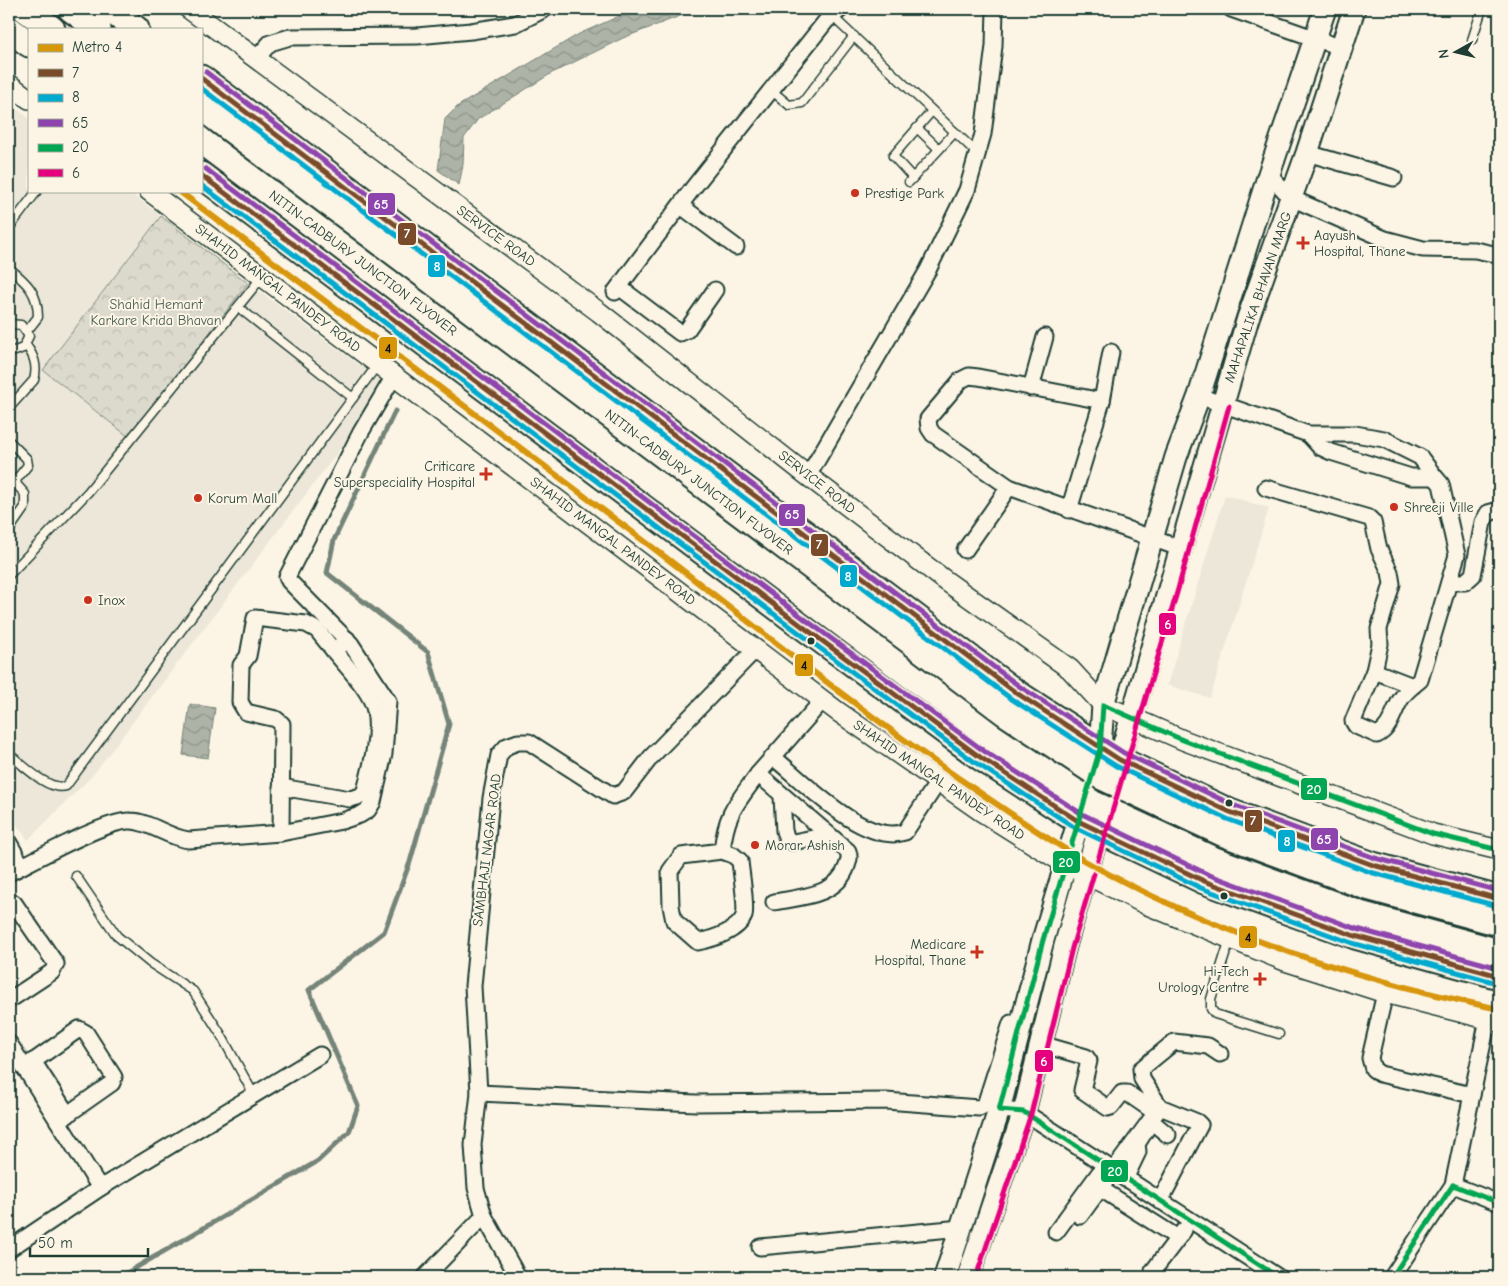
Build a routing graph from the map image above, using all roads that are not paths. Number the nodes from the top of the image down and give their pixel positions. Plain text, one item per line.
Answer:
1 (25, 9) edge
2 (71, 9) edge
3 (109, 9) edge
4 (190, 9) edge
5 (545, 9) edge
6 (996, 9) edge
7 (1231, 9) edge
8 (1325, 9) edge
9 (1354, 9) edge
10 (1482, 9) edge
11 (837, 12) edge
12 (51, 28) edge
13 (97, 28) edge
14 (135, 28) edge
15 (9, 29) edge
16 (854, 36) junction
17 (1316, 40) junction
18 (1472, 40) dead end
19 (28, 43) edge
20 (1342, 48) junction
21 (256, 59) junction
22 (202, 79) edge
23 (9, 84) edge
24 (771, 90) junction
25 (28, 99) edge
26 (202, 108) edge
27 (932, 111) junction
28 (917, 128) junction
29 (955, 132) junction
30 (202, 143) edge
31 (939, 149) junction
32 (977, 153) junction
33 (1307, 153) junction
34 (1268, 174) junction
35 (202, 176) edge
36 (1394, 178) dead end
37 (36, 192) edge
38 (150, 192) edge
39 (1291, 198) junction
40 (681, 206) junction
41 (9, 228) edge
42 (736, 247) dead end
43 (1499, 256) edge
44 (9, 268) edge
45 (262, 277) junction
46 (715, 290) dead end
47 (238, 307) junction
48 (9, 324) edge
49 (27, 331) junction
50 (1044, 337) dead end
51 (1217, 339) junction
52 (1240, 344) junction
53 (26, 345) junction
54 (9, 350) edge
55 (1112, 352) dead end
56 (379, 363) junction
57 (394, 376) junction
58 (1031, 388) junction
59 (1198, 396) junction
60 (354, 398) junction
61 (1102, 401) junction
62 (1222, 404) junction
63 (9, 408) edge
64 (1308, 434) junction
65 (9, 441) edge
66 (808, 476) junction
67 (1435, 477) junction
68 (1009, 487) junction
69 (1266, 488) dead end
70 (1069, 510) junction
71 (1499, 510) edge
72 (9, 530) edge
73 (1152, 538) junction
74 (1182, 549) junction
75 (965, 550) dead end
76 (9, 575) edge
77 (1449, 582) junction
78 (346, 639) junction
79 (756, 649) junction
80 (334, 651) junction
81 (1374, 671) junction
82 (1413, 686) junction
83 (823, 700) junction
84 (1103, 705) junction
85 (1050, 715) junction
86 (1132, 718) junction
87 (9, 754) edge
88 (1110, 755) junction
89 (773, 757) junction
90 (1006, 773) junction
91 (758, 774) junction
92 (938, 782) junction
93 (281, 787) junction
94 (782, 797) junction
95 (1088, 826) junction
96 (281, 832) junction
97 (828, 835) junction
98 (9, 843) edge
99 (1499, 850) edge
100 (722, 851) junction
101 (1065, 864) junction
102 (16, 870) edge
103 (1088, 875) junction
104 (76, 876) dead end
105 (1499, 899) edge
106 (774, 902) dead end
107 (9, 904) edge
108 (1499, 923) edge
109 (1230, 939) junction
110 (1043, 940) junction
111 (1499, 952) edge
112 (1499, 976) edge
113 (1386, 993) junction
114 (10, 997) edge
115 (1494, 1020) edge
116 (1279, 1034) dead end
117 (9, 1043) edge
118 (1041, 1044) junction
119 (1220, 1054) dead end
120 (320, 1055) dead end
121 (29, 1065) junction
122 (479, 1093) junction
123 (254, 1095) junction
124 (1472, 1096) junction
125 (999, 1110) junction
126 (1024, 1112) junction
127 (1153, 1117) junction
128 (63, 1118) junction
129 (1168, 1135) dead end
130 (1115, 1172) junction
131 (1453, 1186) junction
132 (100, 1188) junction
133 (1101, 1189) junction
134 (1160, 1201) junction
135 (1499, 1203) edge
136 (484, 1216) junction
137 (1080, 1216) dead end
138 (1191, 1221) junction
139 (961, 1228) junction
140 (1056, 1232) dead end
141 (1178, 1238) junction
142 (760, 1247) dead end
143 (9, 1249) edge
144 (1153, 1272) dead end
145 (424, 1277) edge
146 (518, 1277) edge
147 (945, 1277) edge
148 (968, 1277) edge
149 (1278, 1277) edge
150 (1392, 1277) edge

1 - 12 highway
2 - 13 highway
3 - 14 highway
4 - 21 street, SERVICE ROAD
5 - 21 street
6 - 32 street
7 - 17 street
8 - 17 main road, MAHAPALIKA BHAVAN MARG
9 - 20 main road, MAHAPALIKA BHAVAN MARG
10 - 18 lane
11 - 16 lane
11 - 24 street
15 - 19 highway
16 - 24 lane
16 - 27 lane
17 - 20 street
17 - 34 main road, MAHAPALIKA BHAVAN MARG
20 - 33 main road, MAHAPALIKA BHAVAN MARG
21 - 66 street, SERVICE ROAD
22 - 85 highway
23 - 25 street
24 - 40 street
26 - 108 highway, NITIN-CADBURY JUNCTION FLYOVER, bridge
27 - 28 lane
27 - 29 lane
28 - 31 lane
28 - 31 lane
29 - 31 lane
29 - 32 lane
30 - 111 highway, NITIN-CADBURY JUNCTION FLYOVER, bridge
32 - 66 street
33 - 36 street
33 - 39 main road, MAHAPALIKA BHAVAN MARG
34 - 39 street
34 - 51 main road, MAHAPALIKA BHAVAN MARG
35 - 90 highway
37 - 41 lane
38 - 45 street, SHAHID MANGAL PANDEY ROAD
39 - 43 street
39 - 52 main road, MAHAPALIKA BHAVAN MARG
40 - 42 street
40 - 46 street
44 - 49 lane
45 - 47 lane
45 - 56 street, SHAHID MANGAL PANDEY ROAD
47 - 60 lane
47 - 76 lane
48 - 49 lane
49 - 53 lane
50 - 58 street
51 - 52 main road
51 - 59 main road, MAHAPALIKA BHAVAN MARG
52 - 62 main road, MAHAPALIKA BHAVAN MARG
53 - 54 lane
53 - 63 lane
55 - 61 street
56 - 57 street, SHAHID MANGAL PANDEY ROAD
56 - 60 lane
57 - 78 street
57 - 79 street, SHAHID MANGAL PANDEY ROAD
58 - 61 street
58 - 68 street
59 - 62 street
59 - 73 main road, MAHAPALIKA BHAVAN MARG
60 - 87 lane
61 - 70 street
62 - 64 street
62 - 74 main road, MAHAPALIKA BHAVAN MARG
64 - 67 street
64 - 67 street
65 - 72 lane
66 - 84 street, SERVICE ROAD
67 - 77 street
68 - 70 street
68 - 75 street
69 - 81 street
70 - 73 street
71 - 77 street
73 - 74 street
73 - 84 main road, MAHAPALIKA BHAVAN MARG
74 - 86 main road, MAHAPALIKA BHAVAN MARG
77 - 82 street
78 - 80 street
78 - 96 street
79 - 83 street, SHAHID MANGAL PANDEY ROAD
79 - 122 street, SAMBHAJI NAGAR ROAD
80 - 93 street
80 - 93 street
81 - 82 street
81 - 82 street
83 - 89 street
83 - 92 street, SHAHID MANGAL PANDEY ROAD
84 - 86 street, SERVICE ROAD
84 - 88 main road, MAHAPALIKA BHAVAN MARG
85 - 88 highway
85 - 90 highway
86 - 88 main road, MAHAPALIKA BHAVAN MARG
86 - 99 street, SERVICE ROAD
88 - 95 main road
88 - 105 highway
89 - 91 street
89 - 92 street
90 - 95 highway
91 - 94 street
91 - 100 street
92 - 101 street, SHAHID MANGAL PANDEY ROAD
93 - 96 street
94 - 97 street
94 - 97 street
95 - 101 main road
95 - 103 main road
95 - 112 highway
96 - 102 street
97 - 106 street
98 - 102 street
100 - 100 street
101 - 103 street, SHAHID MANGAL PANDEY ROAD
101 - 110 main road
103 - 109 street
103 - 118 main road
104 - 123 lane
107 - 114 street
109 - 113 street
109 - 116 lane
110 - 122 street
110 - 125 main road
113 - 115 street
113 - 124 street
115 - 124 street
117 - 121 street
118 - 126 main road
118 - 127 street
119 - 127 street
120 - 123 street
121 - 128 street
121 - 128 street
122 - 136 street, SAMBHAJI NAGAR ROAD
123 - 132 street
124 - 131 street
125 - 126 street
125 - 139 main road
126 - 130 street
126 - 148 main road
127 - 129 street
127 - 130 street
127 - 134 street
128 - 132 street
130 - 133 street
130 - 134 street
130 - 140 street
131 - 135 street
131 - 150 street
132 - 143 street
133 - 137 street
133 - 141 street
134 - 138 street
136 - 145 street
136 - 146 street, SAMBHAJI NAGAR ROAD
138 - 141 street
138 - 149 street
139 - 142 street
139 - 147 main road
141 - 144 street

